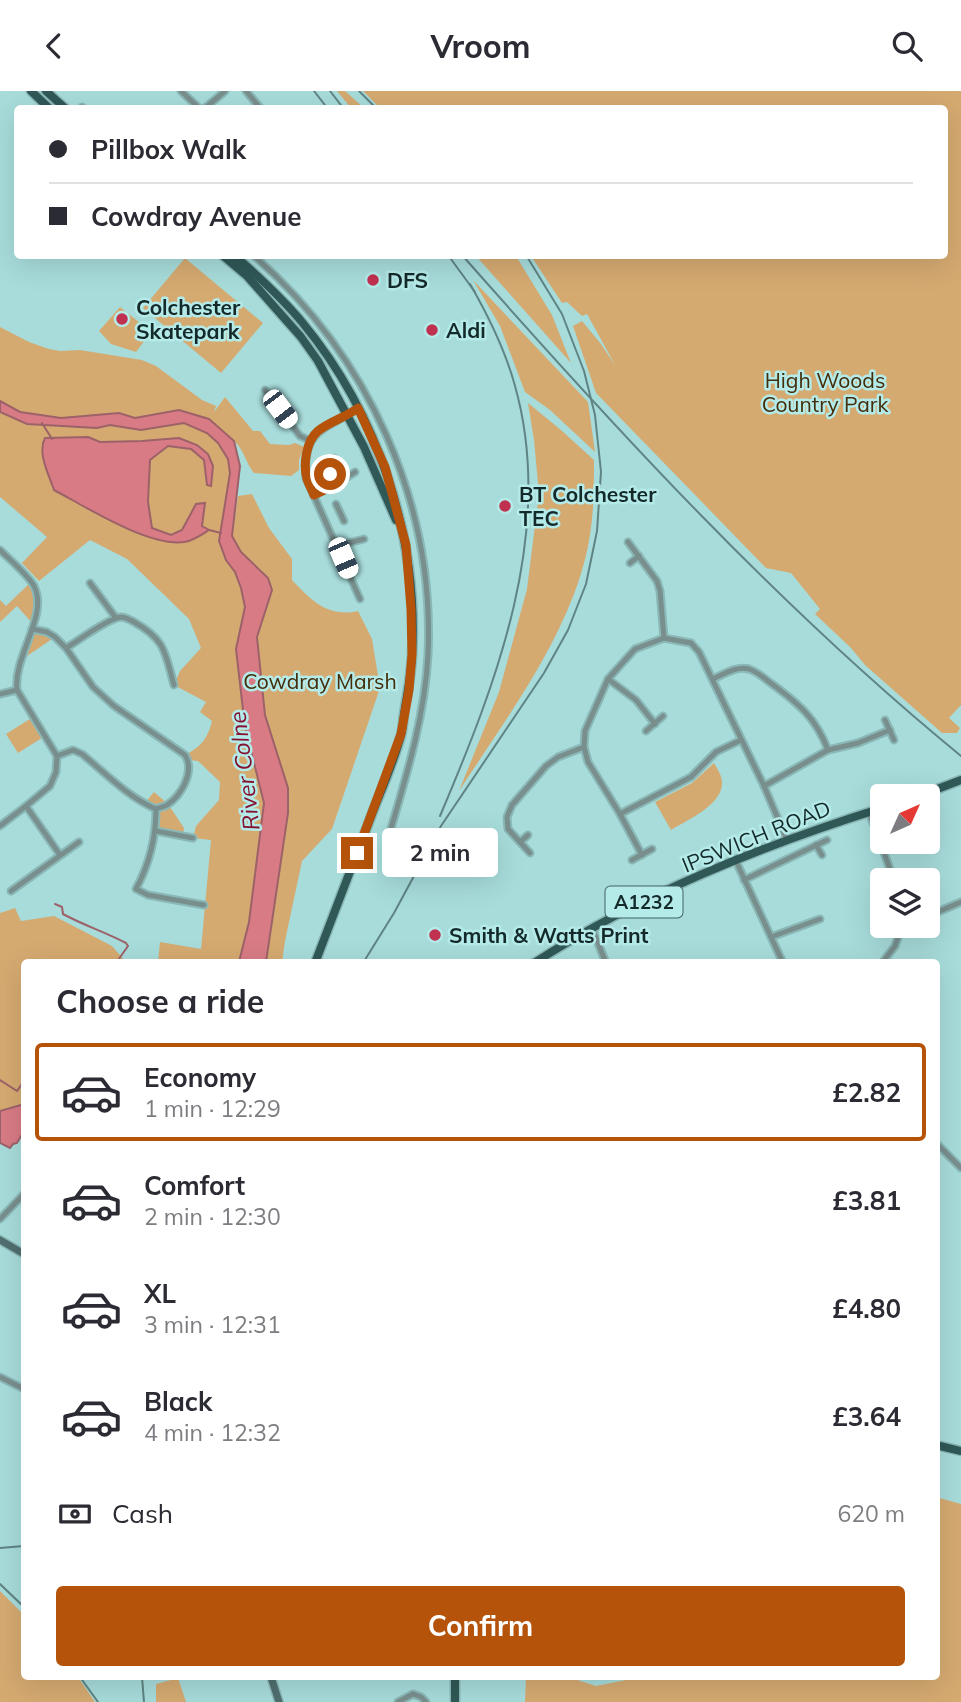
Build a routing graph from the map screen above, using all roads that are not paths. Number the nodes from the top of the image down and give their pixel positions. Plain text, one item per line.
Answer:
1 (31, 91) edge
2 (46, 91) edge
3 (180, 91) edge
4 (225, 91) edge
5 (246, 91) edge
6 (46, 105) edge
7 (62, 105) edge
8 (197, 105) edge
9 (207, 105) edge
10 (258, 105) edge
11 (227, 259) edge
12 (238, 259) edge
13 (257, 259) edge
14 (298, 300) junction
15 (290, 308) junction
16 (282, 315) junction
17 (265, 390) dead end
18 (358, 408) junction
19 (348, 415) junction
20 (311, 441) junction
21 (334, 459) dead end
22 (355, 472) dead end
23 (335, 485) junction
24 (314, 495) junction
25 (409, 503) junction
26 (336, 504) dead end
27 (397, 508) junction
28 (340, 513) junction
29 (325, 521) junction
30 (344, 521) dead end
31 (364, 539) dead end
32 (628, 542) dead end
33 (421, 543) junction
34 (406, 545) junction
35 (339, 547) junction
36 (0, 550) edge
37 (639, 557) junction
38 (630, 563) dead end
39 (90, 583) dead end
40 (105, 586) dead end
41 (97, 592) junction
42 (360, 599) dead end
43 (116, 618) junction
44 (32, 629) junction
45 (664, 638) junction
46 (66, 648) junction
47 (180, 671) dead end
48 (171, 673) junction
49 (608, 679) junction
50 (713, 679) junction
51 (174, 685) dead end
52 (17, 690) junction
53 (0, 694) edge
54 (663, 716) dead end
55 (885, 720) dead end
56 (655, 724) junction
57 (890, 730) junction
58 (646, 731) dead end
59 (401, 734) junction
60 (416, 737) junction
61 (741, 740) junction
62 (894, 740) dead end
63 (584, 747) junction
64 (828, 750) junction
65 (57, 756) junction
66 (957, 782) edge
67 (764, 786) junction
68 (940, 788) edge
69 (26, 806) junction
70 (156, 809) junction
71 (869, 812) joint
72 (620, 814) junction
73 (0, 826) edge
74 (184, 828) dead end
75 (156, 831) junction
76 (390, 832) dead end
77 (528, 835) dead end
78 (183, 836) junction
79 (193, 838) dead end
80 (787, 840) junction
81 (827, 840) dead end
82 (79, 842) dead end
83 (520, 842) junction
84 (817, 845) junction
85 (652, 849) dead end
86 (530, 853) dead end
87 (60, 855) junction
88 (642, 855) junction
89 (822, 855) dead end
90 (632, 860) dead end
91 (736, 861) junction
92 (890, 868) edge
93 (744, 880) junction
94 (19, 885) junction
95 (136, 889) junction
96 (11, 891) dead end
97 (24, 892) dead end
98 (190, 894) dead end
99 (130, 897) dead end
100 (188, 902) junction
101 (961, 902) edge
102 (204, 905) dead end
103 (940, 911) edge
104 (820, 919) dead end
105 (592, 928) junction
106 (771, 937) junction
107 (898, 938) edge
108 (317, 959) edge
109 (540, 959) edge
110 (604, 959) edge
111 (781, 959) edge
112 (885, 959) edge
113 (940, 1147) edge
114 (961, 1168) edge
115 (21, 1197) edge
116 (0, 1219) edge
117 (0, 1240) edge
118 (21, 1252) edge
119 (0, 1377) edge
120 (21, 1388) edge
121 (940, 1446) edge
122 (961, 1451) edge
123 (272, 1680) edge
124 (455, 1680) edge
125 (394, 1692) dead end
126 (399, 1701) edge
127 (279, 1702) edge
128 (426, 1702) edge
129 (455, 1702) edge

1 - 6 main road
2 - 7 main road
3 - 8 street
4 - 9 street
5 - 10 street
11 - 16 main road
12 - 15 main road
13 - 14 street
14 - 15 street
14 - 25 street
15 - 16 street
15 - 18 main road
16 - 19 main road
17 - 20 street
18 - 19 street
18 - 27 main road
19 - 20 street
19 - 34 main road
20 - 24 street
21 - 23 street
22 - 23 street
23 - 24 street
24 - 29 street
25 - 27 street
25 - 33 street
26 - 28 street
27 - 34 main road
28 - 29 street
28 - 30 street
29 - 35 street
31 - 35 street
32 - 37 street
33 - 34 street
33 - 60 street
34 - 59 main road
35 - 42 street
36 - 44 street
37 - 38 street
37 - 45 street
39 - 41 street
40 - 41 street
41 - 43 street
43 - 46 street
43 - 48 street
44 - 46 street
44 - 52 street
45 - 49 street
45 - 50 street
46 - 70 street
47 - 48 street
48 - 51 street
49 - 56 street
49 - 63 street
50 - 61 street
50 - 64 street
52 - 53 street
52 - 65 street
54 - 56 street
55 - 57 street
56 - 58 street
57 - 62 street
57 - 64 street
59 - 60 street
59 - 108 main road
60 - 76 street
61 - 67 street
61 - 72 street
63 - 72 street
63 - 83 street
64 - 67 street
65 - 69 street
65 - 70 street
66 - 68 main road
67 - 80 street
69 - 73 street
69 - 87 street
70 - 75 street
71 - 80 main road, IPSWICH ROAD / A1232
71 - 92 street
72 - 88 street
74 - 78 street
75 - 78 street
75 - 95 street
77 - 83 street
78 - 79 street
80 - 91 main road, IPSWICH ROAD / A1232
81 - 84 street, IPSWICH ROAD
82 - 87 street
83 - 86 street
84 - 89 street, IPSWICH ROAD
84 - 93 street, IPSWICH ROAD
85 - 88 street
87 - 94 street
88 - 90 street
91 - 93 street
91 - 105 main road, IPSWICH ROAD / A1232
93 - 106 street
94 - 96 street
94 - 97 street
95 - 99 street
95 - 100 street
98 - 100 street
100 - 102 street
101 - 103 street
104 - 106 street
105 - 109 main road, IPSWICH ROAD / A1232
105 - 110 street
106 - 111 street
107 - 112 street
113 - 114 street
115 - 116 street
117 - 118 street
119 - 120 street
121 - 122 main road
123 - 127 street
124 - 129 main road
125 - 126 street
126 - 128 street

